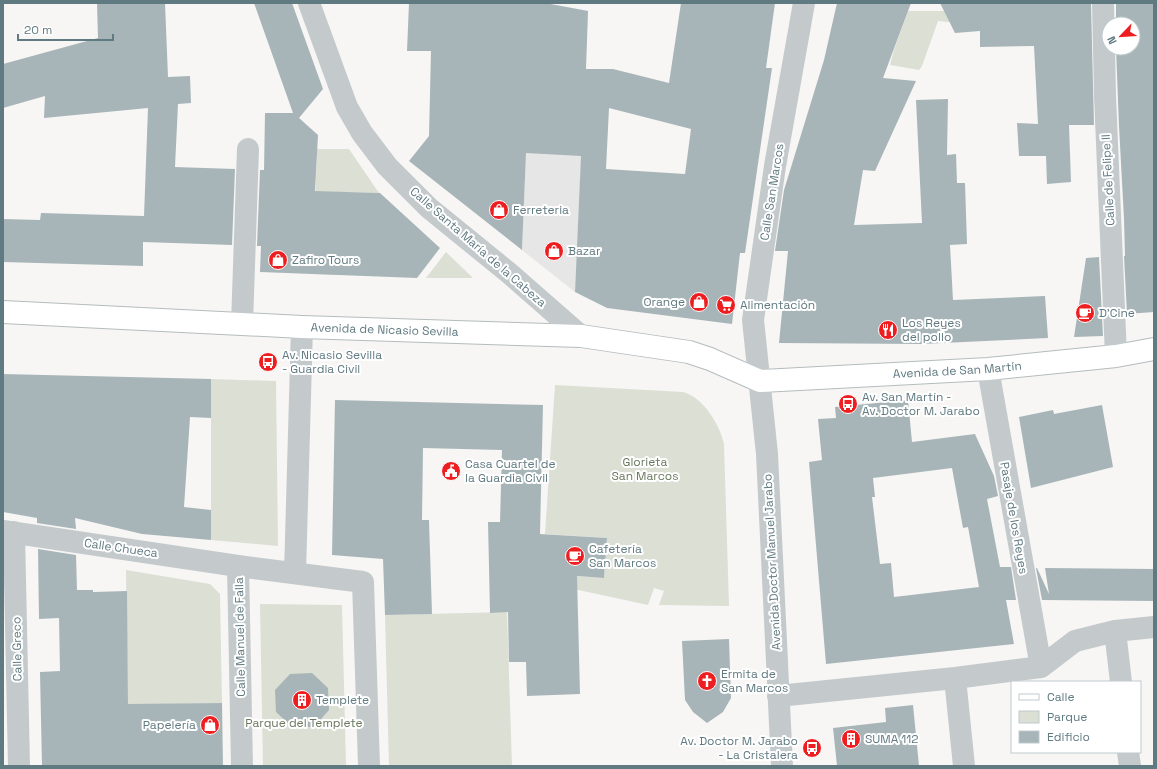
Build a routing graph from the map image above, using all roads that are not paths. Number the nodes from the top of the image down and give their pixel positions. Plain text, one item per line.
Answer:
1 (309, 3) edge
2 (804, 3) edge
3 (1103, 3) edge
4 (248, 149) dead end
5 (3, 312) edge
6 (242, 324) junction
7 (302, 327) junction
8 (581, 336) junction
9 (1154, 349) edge
10 (1116, 356) junction
11 (988, 369) junction
12 (760, 381) junction
13 (8, 532) edge
14 (238, 566) junction
15 (295, 573) junction
16 (1154, 628) edge
17 (1115, 631) junction
18 (1041, 666) junction
19 (955, 678) junction
20 (1121, 681) edge
21 (778, 696) junction
22 (1128, 753) edge
23 (19, 766) edge
24 (242, 766) edge
25 (369, 766) edge
26 (782, 766) edge
27 (964, 766) edge
28 (1130, 766) edge

1 - 8 street, Calle Santa María de la Cabeza
2 - 12 street, Calle San Marcos
3 - 10 street, Calle de Felipe II
4 - 6 street
5 - 6 main road, Avenida de Nicasio Sevilla
6 - 7 main road, Avenida de Nicasio Sevilla
7 - 8 main road, Avenida de Nicasio Sevilla
7 - 15 street
8 - 12 main road, Avenida de Nicasio Sevilla
9 - 10 main road, Avenida de San Martín
10 - 11 main road, Avenida de San Martín
11 - 12 main road, Avenida de San Martín
11 - 18 street, Pasaje de los Reyes
12 - 21 street, Avenida Doctor Manuel Jarabo
13 - 14 street, Calle Chueca
13 - 23 street, Calle Greco
14 - 15 street, Calle Manuel de Falla
14 - 24 street, Calle Manuel de Falla
15 - 25 street, Calle Manuel de Falla
16 - 17 street
17 - 18 street
17 - 20 street
18 - 19 street
19 - 21 street
19 - 27 street
21 - 26 street, Avenida Doctor Manuel Jarabo
22 - 28 street

